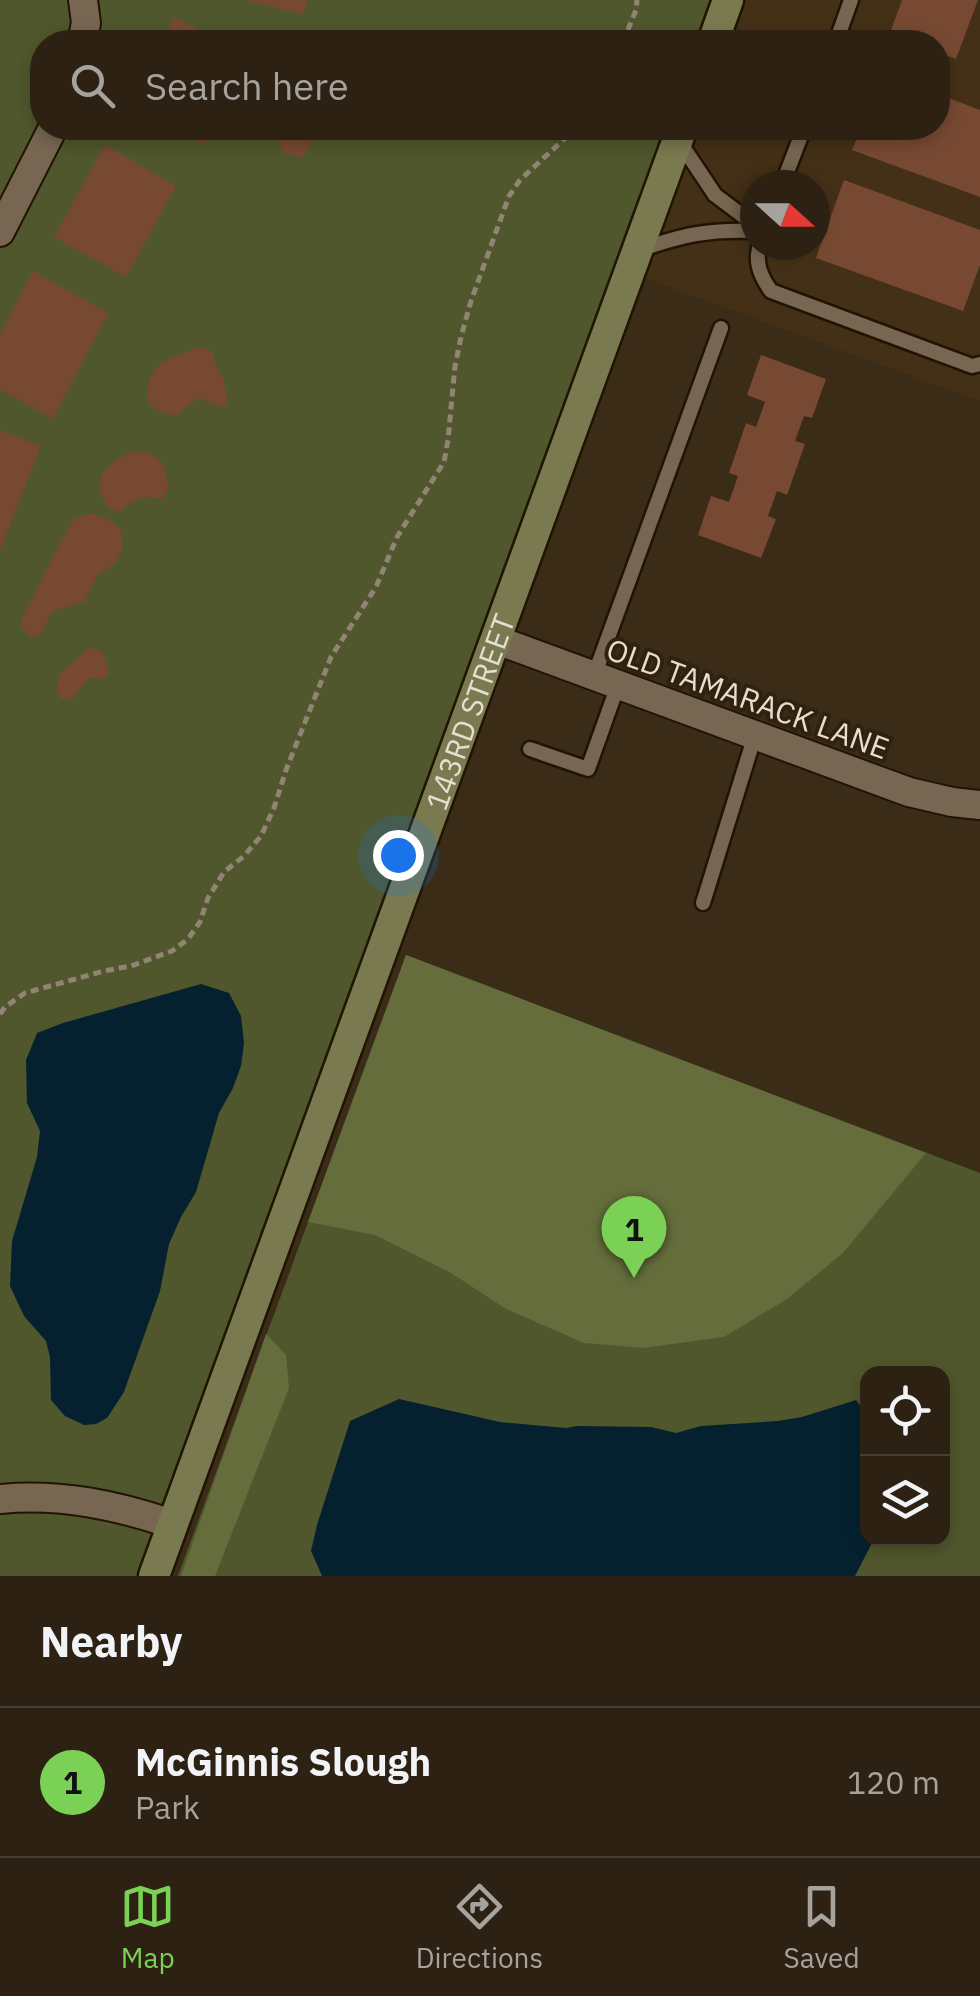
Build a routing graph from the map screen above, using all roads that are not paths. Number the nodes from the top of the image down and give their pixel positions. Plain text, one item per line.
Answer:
1 (728, 0) edge
2 (851, 0) edge
3 (86, 1) edge
4 (84, 30) edge
5 (717, 30) edge
6 (840, 30) edge
7 (47, 140) edge
8 (678, 140) edge
9 (684, 140) edge
10 (799, 140) edge
11 (788, 170) edge
12 (740, 215) edge
13 (740, 229) edge
14 (0, 232) edge
15 (638, 250) junction
16 (759, 260) edge
17 (721, 328) dead end
18 (980, 364) edge
19 (497, 640) junction
20 (606, 680) junction
21 (755, 735) junction
22 (530, 749) dead end
23 (980, 805) edge
24 (703, 903) dead end
25 (0, 1500) edge
26 (172, 1524) junction
27 (154, 1576) edge

1 - 5 main road
2 - 6 lane
3 - 4 street
7 - 14 street
8 - 15 main road, 143RD STREET
9 - 12 lane
10 - 11 lane
13 - 15 lane
15 - 19 main road, 143RD STREET
16 - 18 lane
17 - 20 lane
19 - 20 street, OLD TAMARACK LANE
19 - 26 main road, 143RD STREET
20 - 21 street, OLD TAMARACK LANE
20 - 22 lane
21 - 23 street, OLD TAMARACK LANE
21 - 24 lane
25 - 26 street
26 - 27 main road, 143RD STREET

